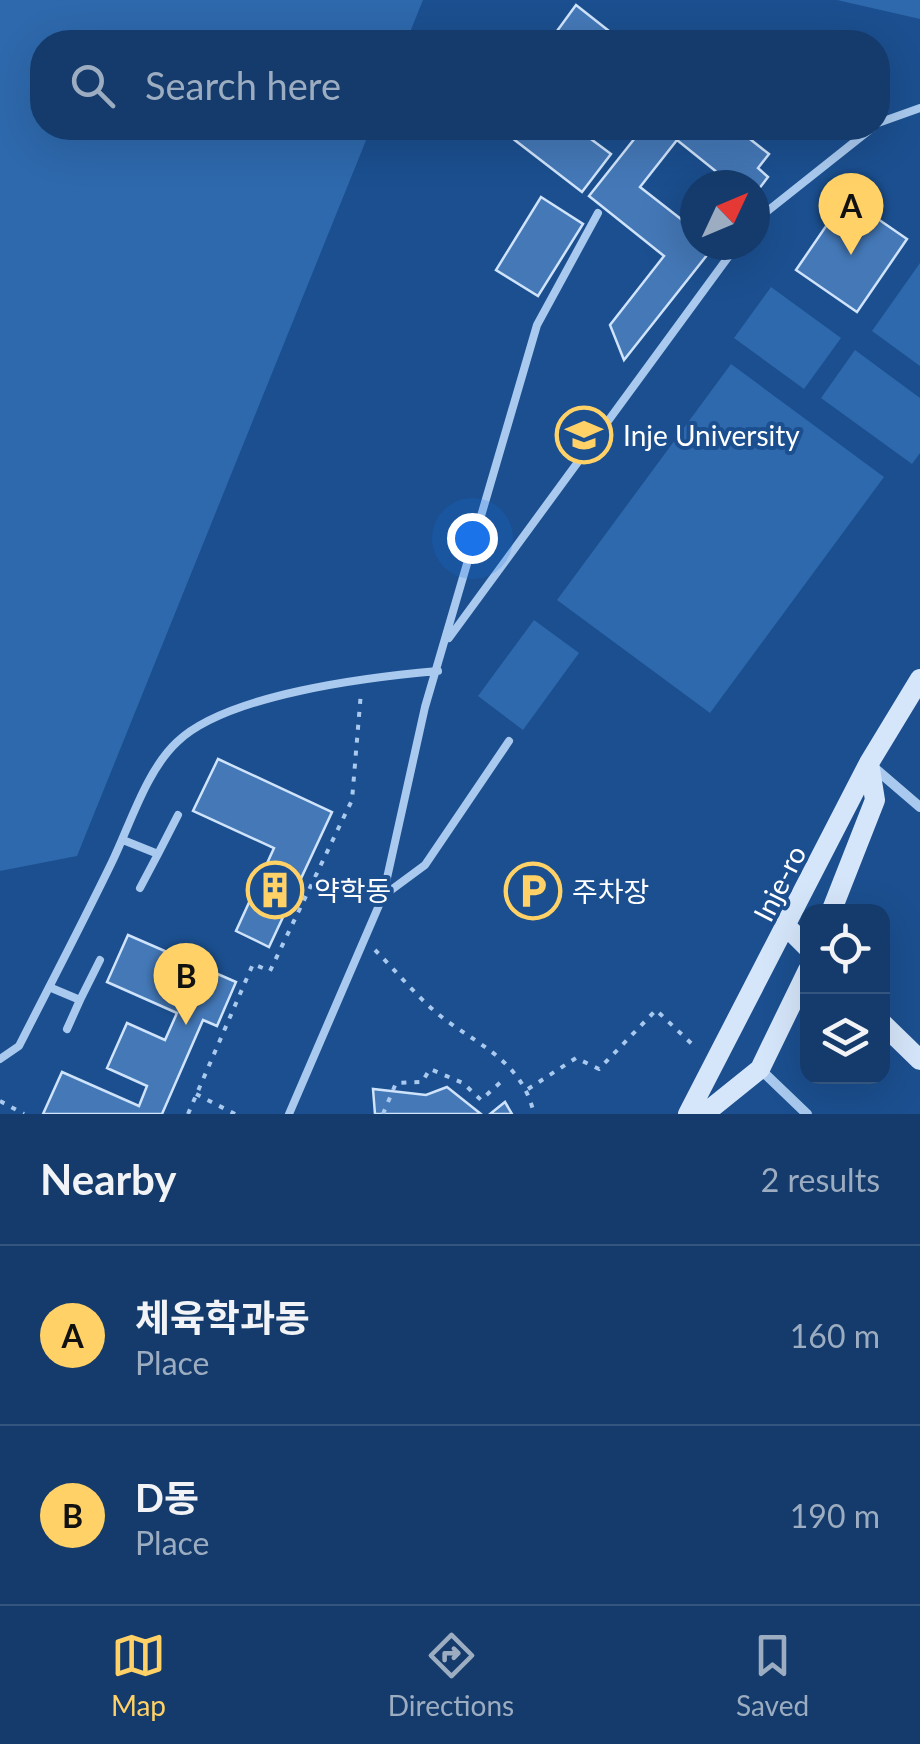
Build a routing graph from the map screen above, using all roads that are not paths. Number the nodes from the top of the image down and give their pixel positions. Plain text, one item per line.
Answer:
1 (920, 108) edge
2 (890, 119) edge
3 (856, 140) edge
4 (770, 208) edge
5 (598, 214) dead end
6 (727, 260) edge
7 (446, 642) junction
8 (438, 671) junction
9 (920, 679) edge
10 (508, 741) dead end
11 (870, 763) junction
12 (920, 806) edge
13 (178, 814) dead end
14 (122, 840) junction
15 (158, 854) junction
16 (140, 888) dead end
17 (383, 896) junction
18 (835, 904) edge
19 (788, 928) junction
20 (800, 940) edge
21 (100, 960) dead end
22 (50, 987) junction
23 (800, 987) edge
24 (80, 1000) junction
25 (67, 1029) dead end
26 (890, 1031) edge
27 (0, 1059) edge
28 (920, 1060) edge
29 (760, 1070) junction
30 (289, 1114) edge
31 (688, 1114) edge
32 (704, 1114) edge
33 (807, 1114) edge

1 - 2 lane
3 - 4 lane
5 - 7 lane
6 - 7 lane
7 - 8 lane
8 - 14 lane
8 - 17 lane
9 - 11 main road, Inje-ro
10 - 17 lane
11 - 12 street
11 - 18 main road
11 - 19 main road, Inje-ro
13 - 15 lane
14 - 15 lane
14 - 22 lane
15 - 16 lane
17 - 30 lane
19 - 20 main road
19 - 31 main road, Inje-ro
21 - 24 lane
22 - 24 lane
22 - 27 lane
23 - 29 main road
24 - 25 lane
26 - 28 main road
29 - 32 main road
29 - 33 street

